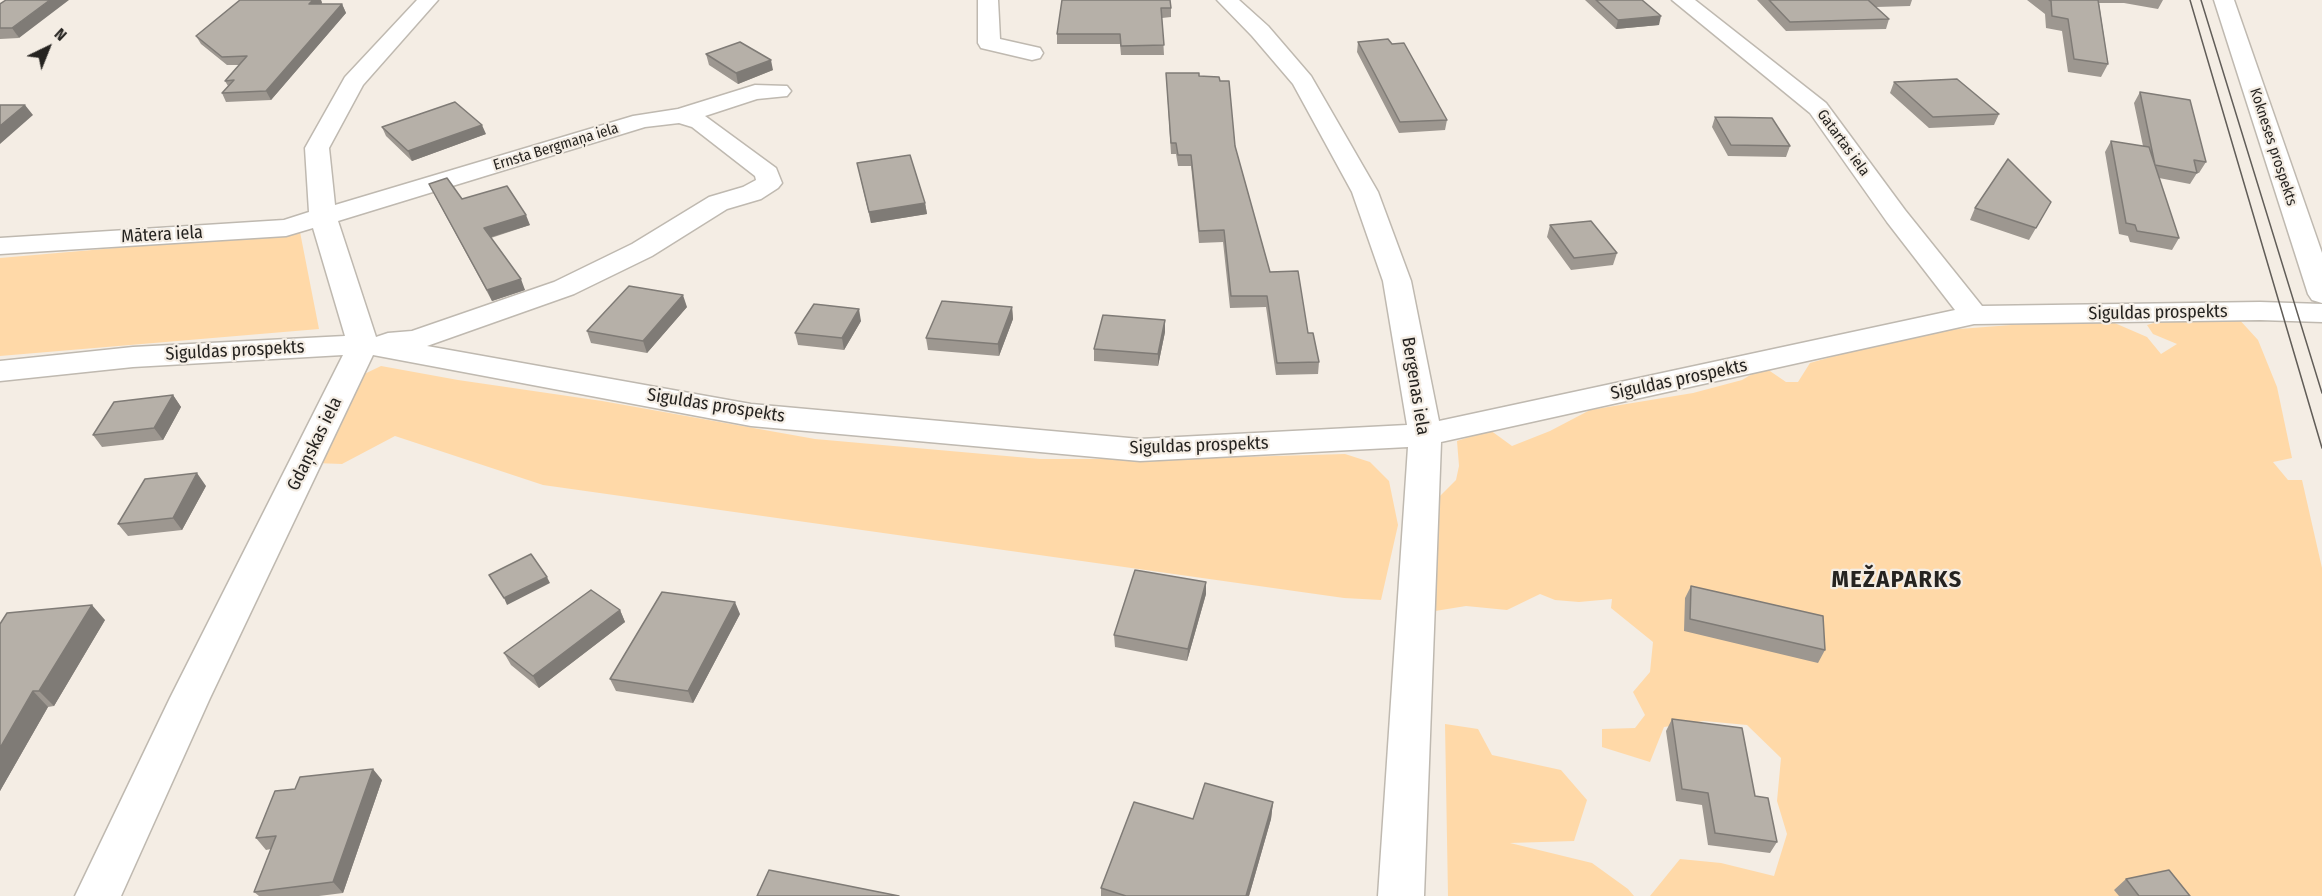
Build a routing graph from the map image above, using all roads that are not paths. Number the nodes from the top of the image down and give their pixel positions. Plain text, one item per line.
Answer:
1 (428, 0) edge
2 (988, 0) edge
3 (1227, 0) edge
4 (1682, 0) edge
5 (2224, 0) edge
6 (1032, 53) dead end
7 (778, 91) dead end
8 (680, 116) junction
9 (323, 218) junction
10 (0, 246) edge
11 (2322, 294) edge
12 (2322, 313) edge
13 (1974, 315) junction
14 (363, 344) junction
15 (0, 371) edge
16 (1425, 435) junction
17 (98, 896) edge
18 (1401, 896) edge

1 - 9 street
2 - 6 street
3 - 16 street, Bergenas iela
4 - 13 street, Gatartas iela
5 - 11 street, Kokneses prospekts
7 - 8 street
8 - 9 street, Ernsta Bergmaņa iela
8 - 14 street, Ernsta Bergmaņa iela
9 - 10 street, Mātera iela
9 - 14 street
12 - 13 street, Siguldas prospekts
13 - 16 street, Siguldas prospekts
14 - 15 street, Siguldas prospekts
14 - 16 street, Siguldas prospekts
14 - 17 street, Gdaņskas iela
16 - 18 street, Bergenas iela

